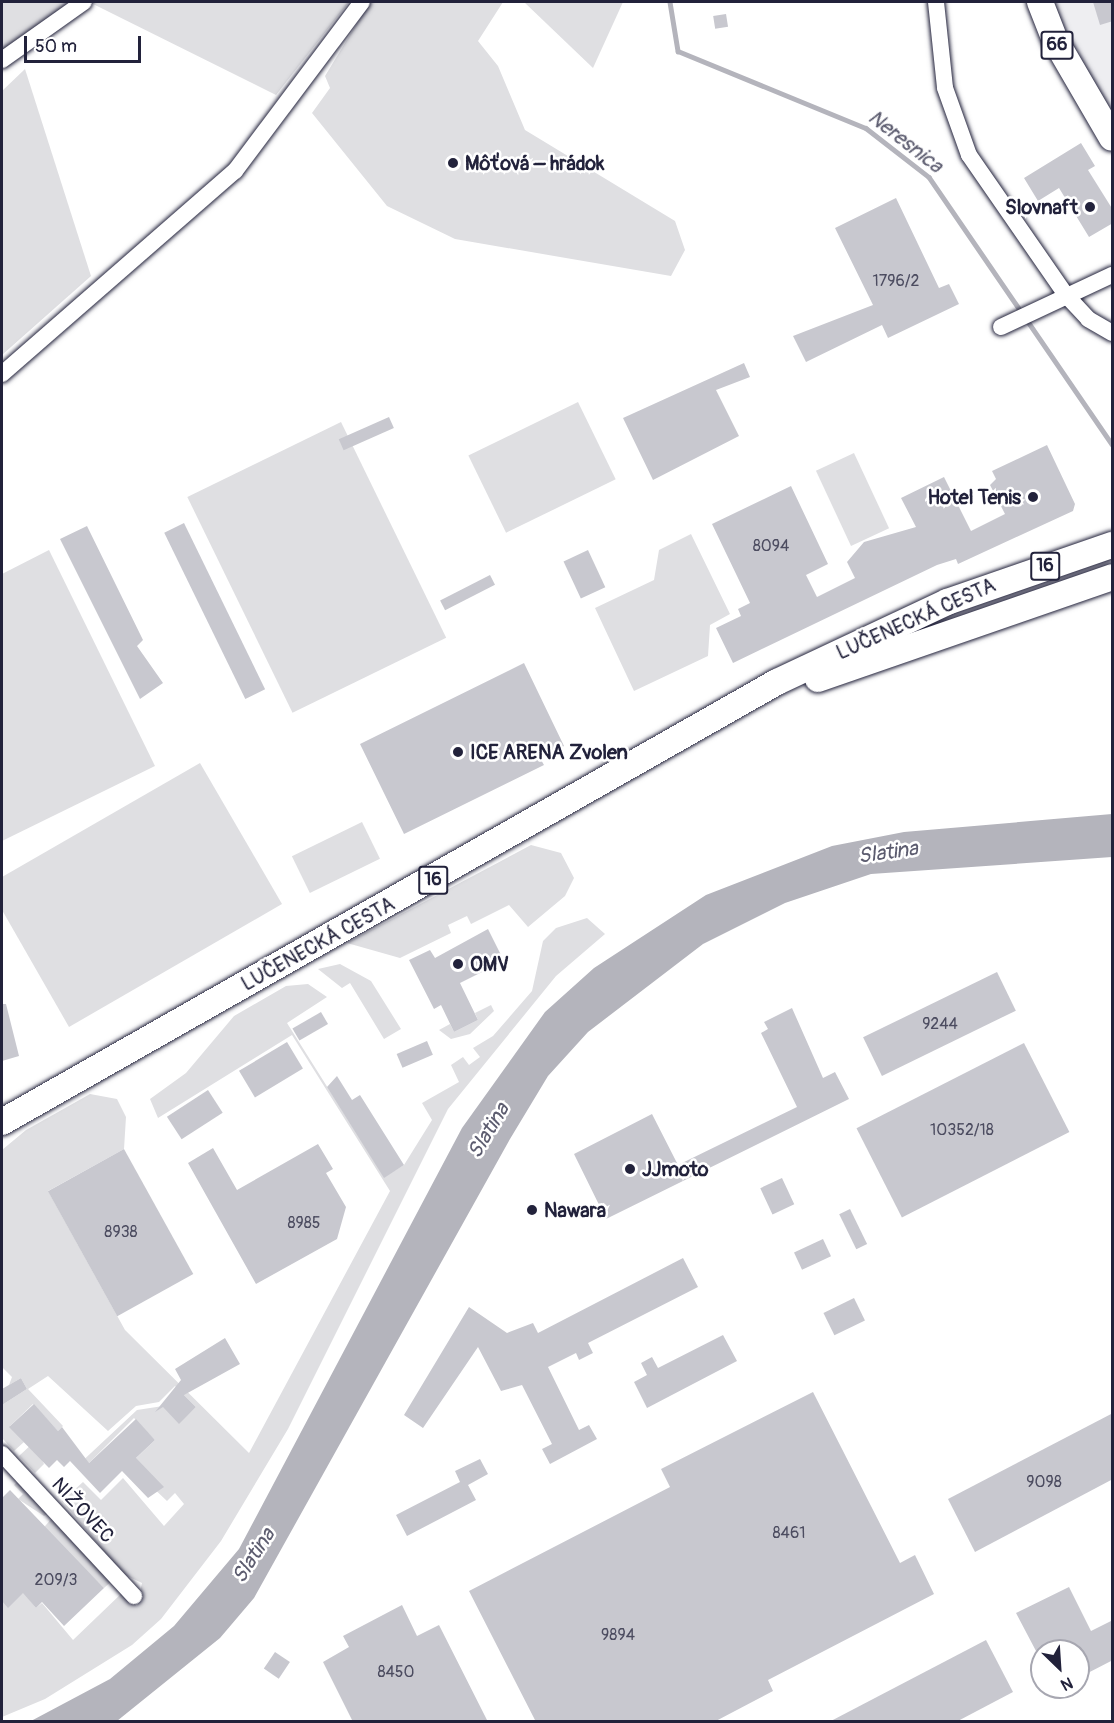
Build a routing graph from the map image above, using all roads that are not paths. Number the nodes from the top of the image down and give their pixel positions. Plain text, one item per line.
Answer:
1 (84, 2) edge
2 (362, 2) edge
3 (936, 2) edge
4 (1040, 2) edge
5 (2, 60) edge
6 (1113, 138) edge
7 (1107, 277) edge
8 (1060, 299) junction
9 (1000, 327) dead end
10 (1106, 331) edge
11 (2, 374) edge
12 (1113, 545) edge
13 (1113, 577) edge
14 (727, 712) junction
15 (2, 1122) edge
16 (2, 1454) edge
17 (134, 1596) dead end

1 - 5 street
2 - 11 street
3 - 8 street
4 - 6 main road, 66
7 - 8 street
8 - 9 street
8 - 10 street
12 - 14 main road, LUČENECKÁ CESTA / 16
13 - 14 main road, LUČENECKÁ CESTA / 16
14 - 15 main road, LUČENECKÁ CESTA / 16
16 - 17 street, NIŽOVEC

